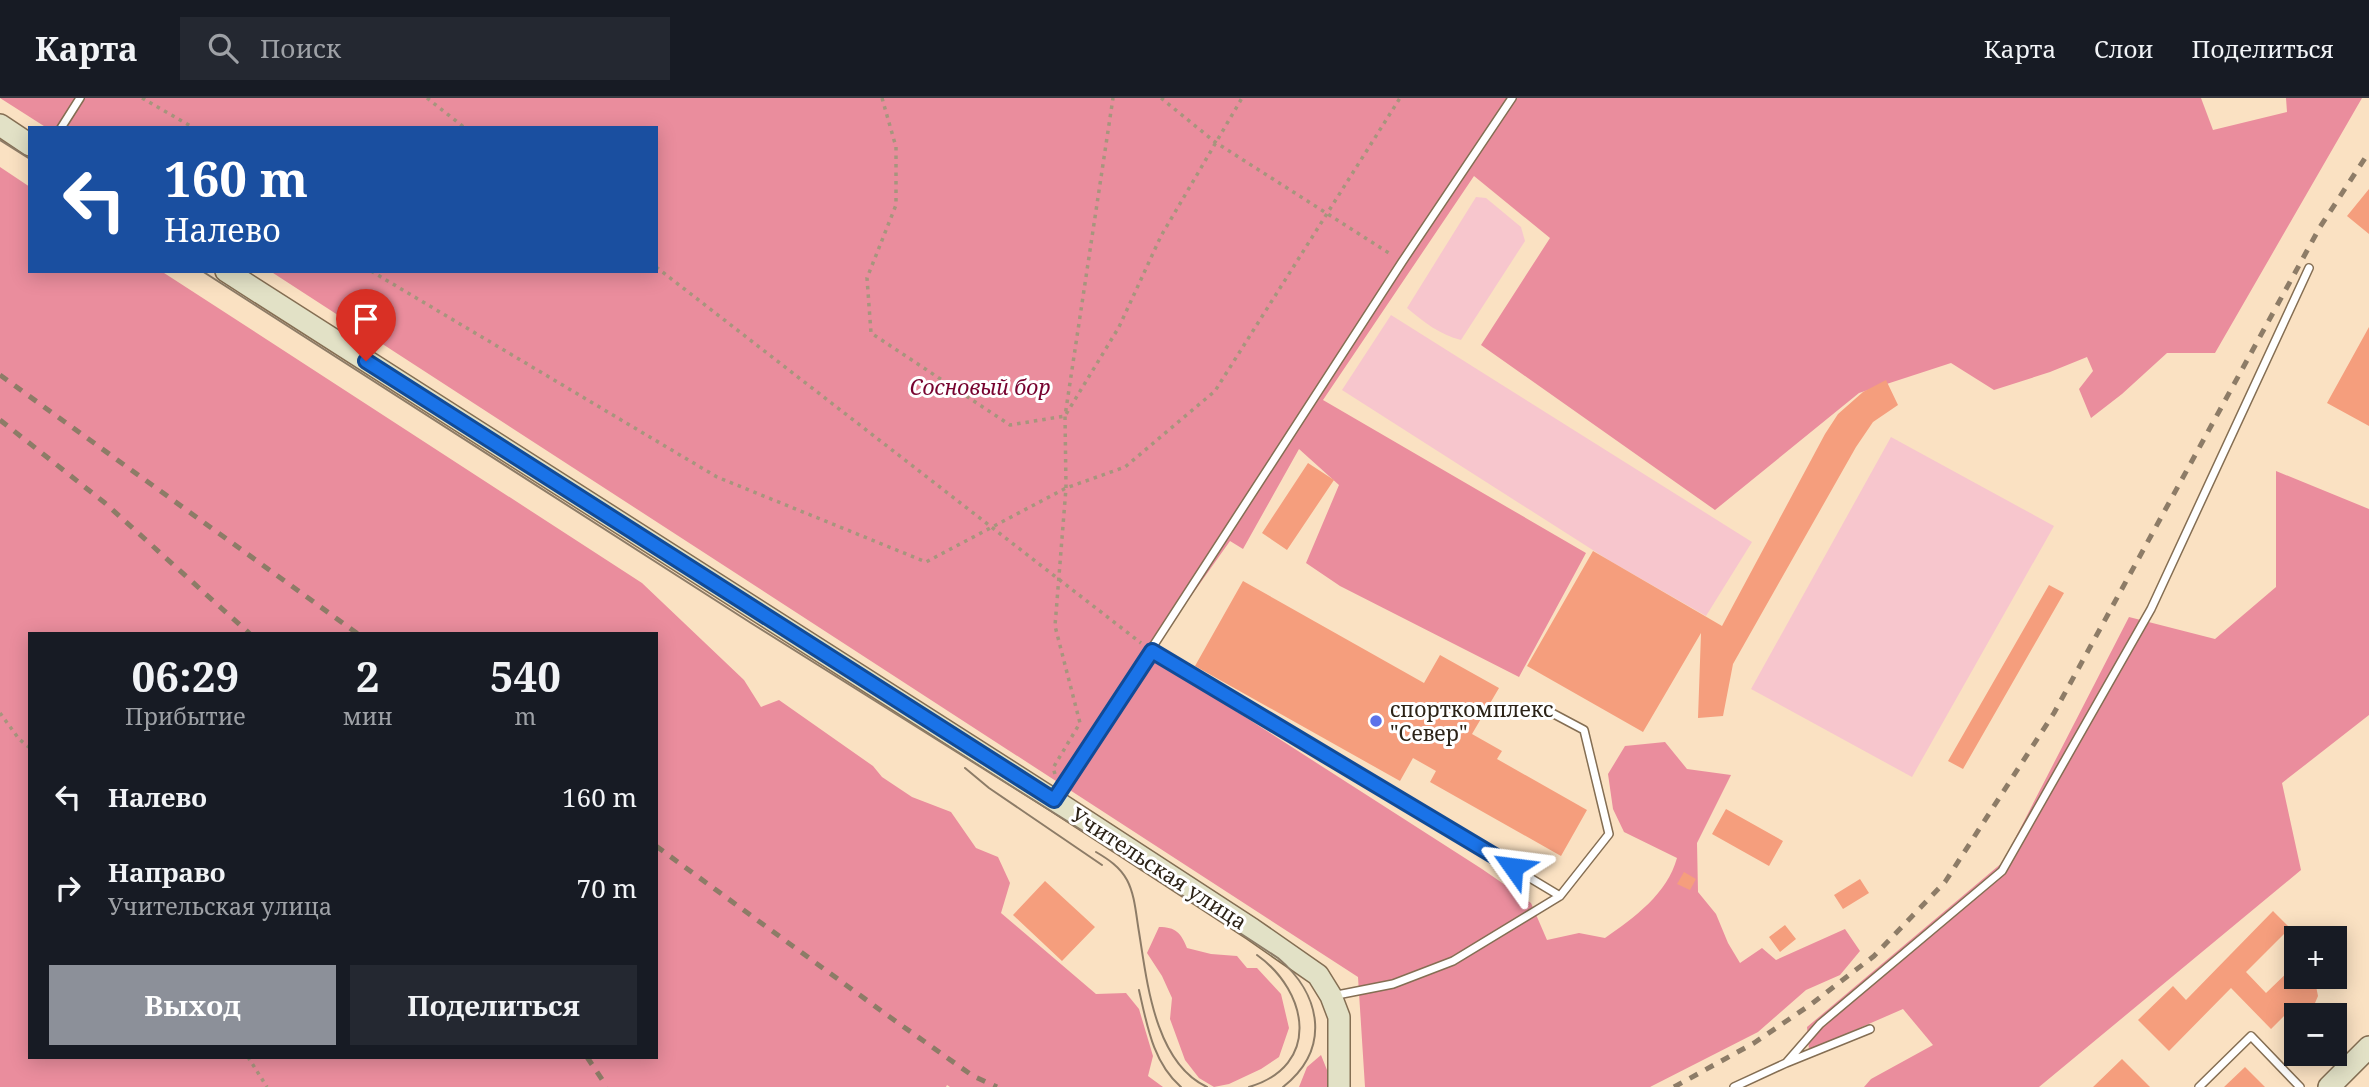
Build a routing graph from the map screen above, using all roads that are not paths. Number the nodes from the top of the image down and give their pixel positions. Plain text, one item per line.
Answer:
1 (80, 98) edge
2 (1512, 98) edge
3 (0, 125) edge
4 (62, 126) edge
5 (28, 144) edge
6 (2309, 268) dead end
7 (229, 273) edge
8 (1152, 651) junction
9 (1552, 713) dead end
10 (1057, 794) junction
11 (1560, 896) junction
12 (1331, 996) junction
13 (1870, 1029) dead end
14 (2369, 1047) edge
15 (1786, 1063) junction
16 (1339, 1087) edge
17 (1734, 1087) edge
18 (2199, 1087) edge
19 (2300, 1087) edge
20 (2329, 1087) edge

1 - 4 lane
2 - 8 lane
3 - 5 main road
6 - 15 lane
7 - 10 main road, Учительская улица
8 - 10 lane
8 - 11 lane
9 - 11 lane
10 - 12 main road, Учительская улица
11 - 12 lane
12 - 16 main road, Учительская улица
13 - 15 lane
14 - 20 main road
15 - 17 lane
18 - 19 lane

